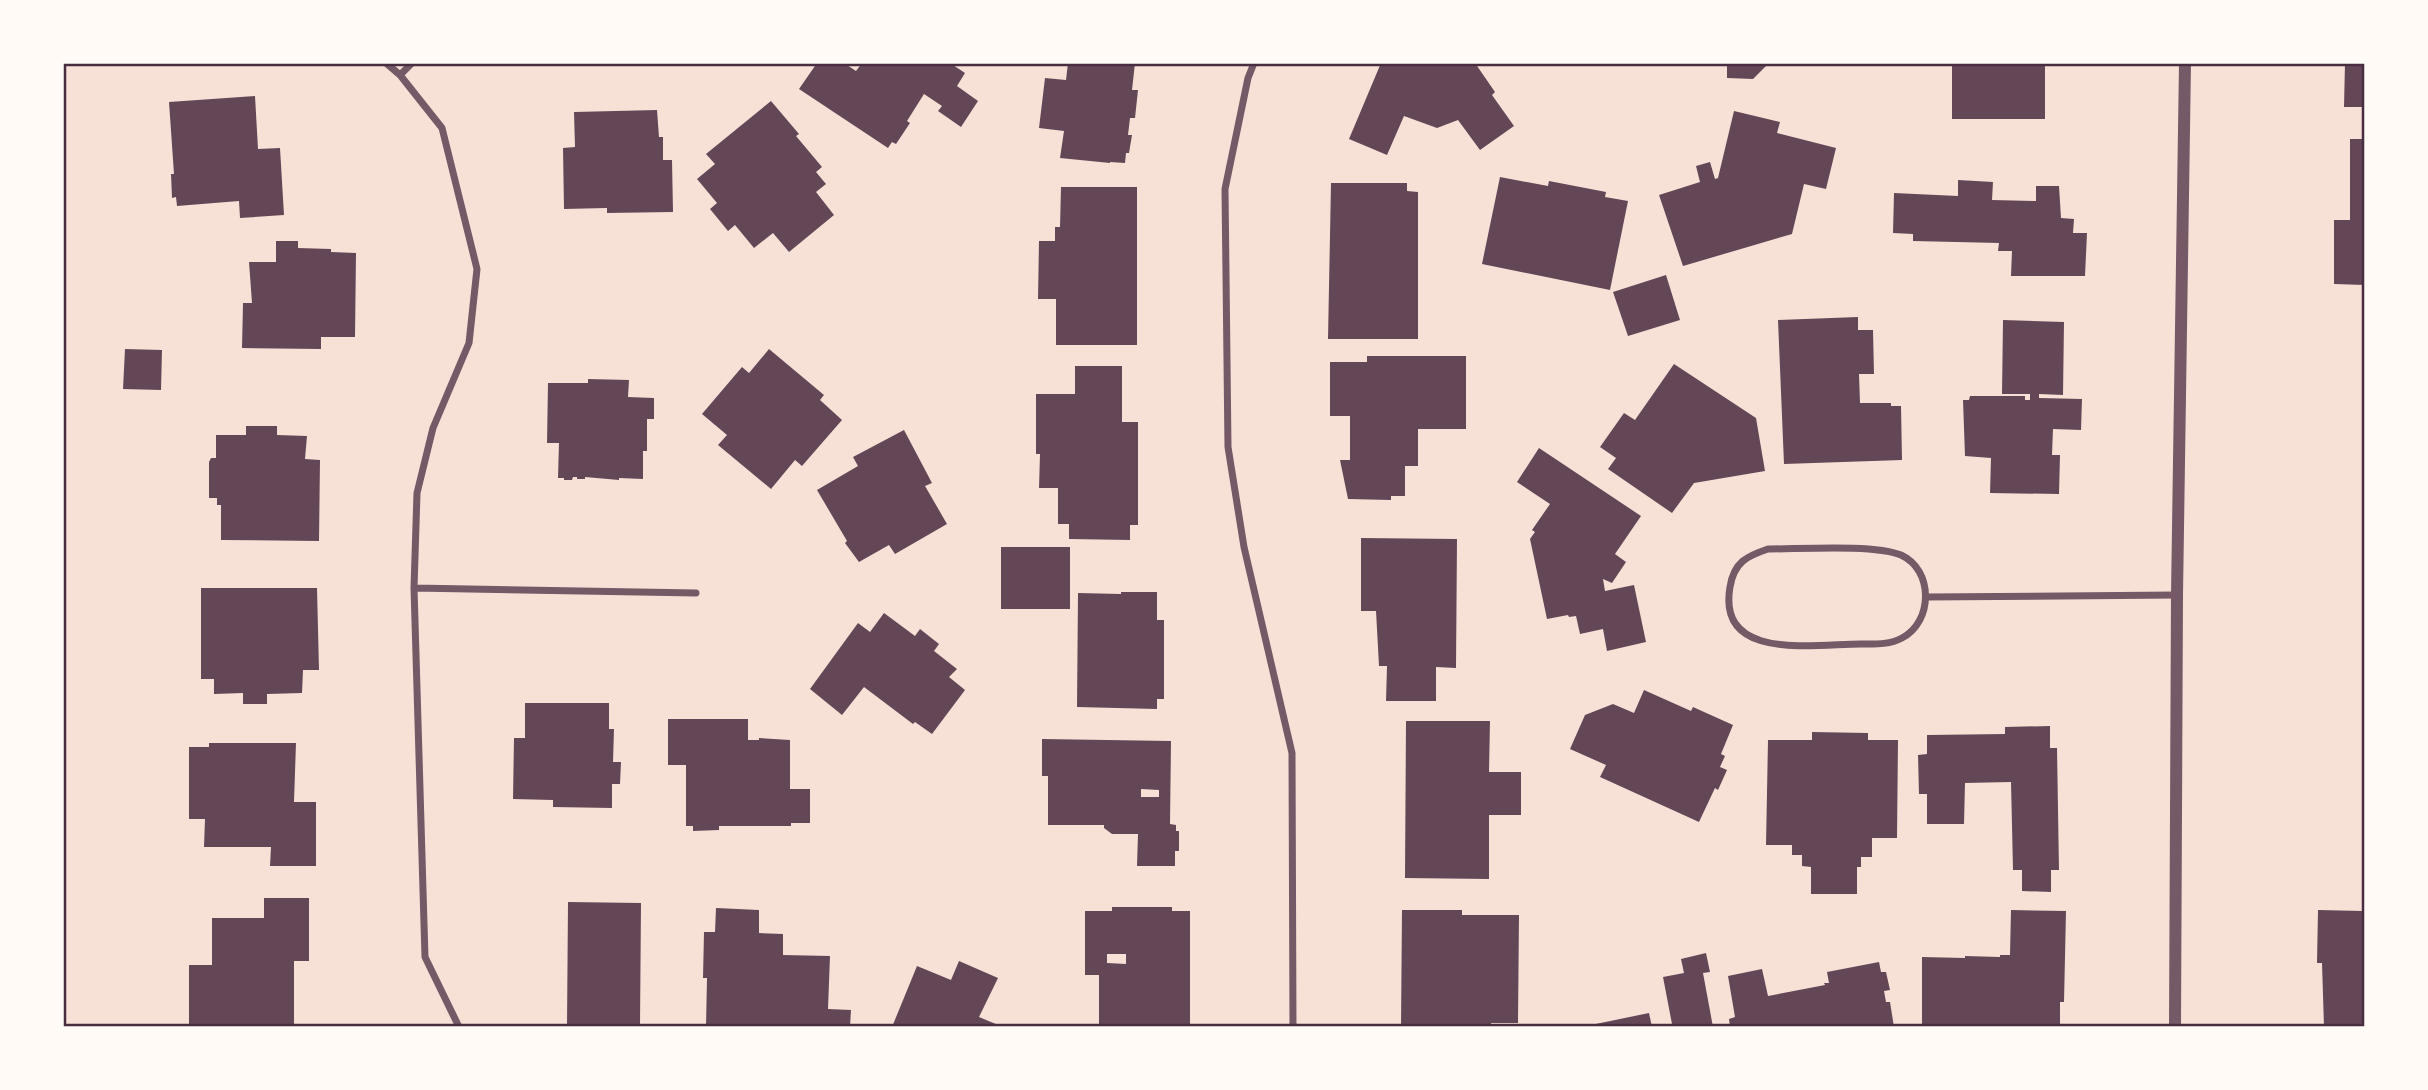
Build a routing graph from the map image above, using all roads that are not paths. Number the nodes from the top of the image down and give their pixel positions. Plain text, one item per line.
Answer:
1 (386, 63) edge
2 (412, 63) edge
3 (1254, 63) edge
4 (2185, 63) edge
5 (400, 75) junction
6 (414, 589) junction
7 (696, 593) dead end
8 (2177, 595) junction
9 (1927, 597) junction
10 (459, 1027) edge
11 (1293, 1027) edge
12 (2175, 1027) edge

1 - 5 street
2 - 5 street
3 - 11 street
4 - 8 street
5 - 6 street
6 - 7 street
6 - 10 street
8 - 9 street
8 - 12 street
9 - 9 street

